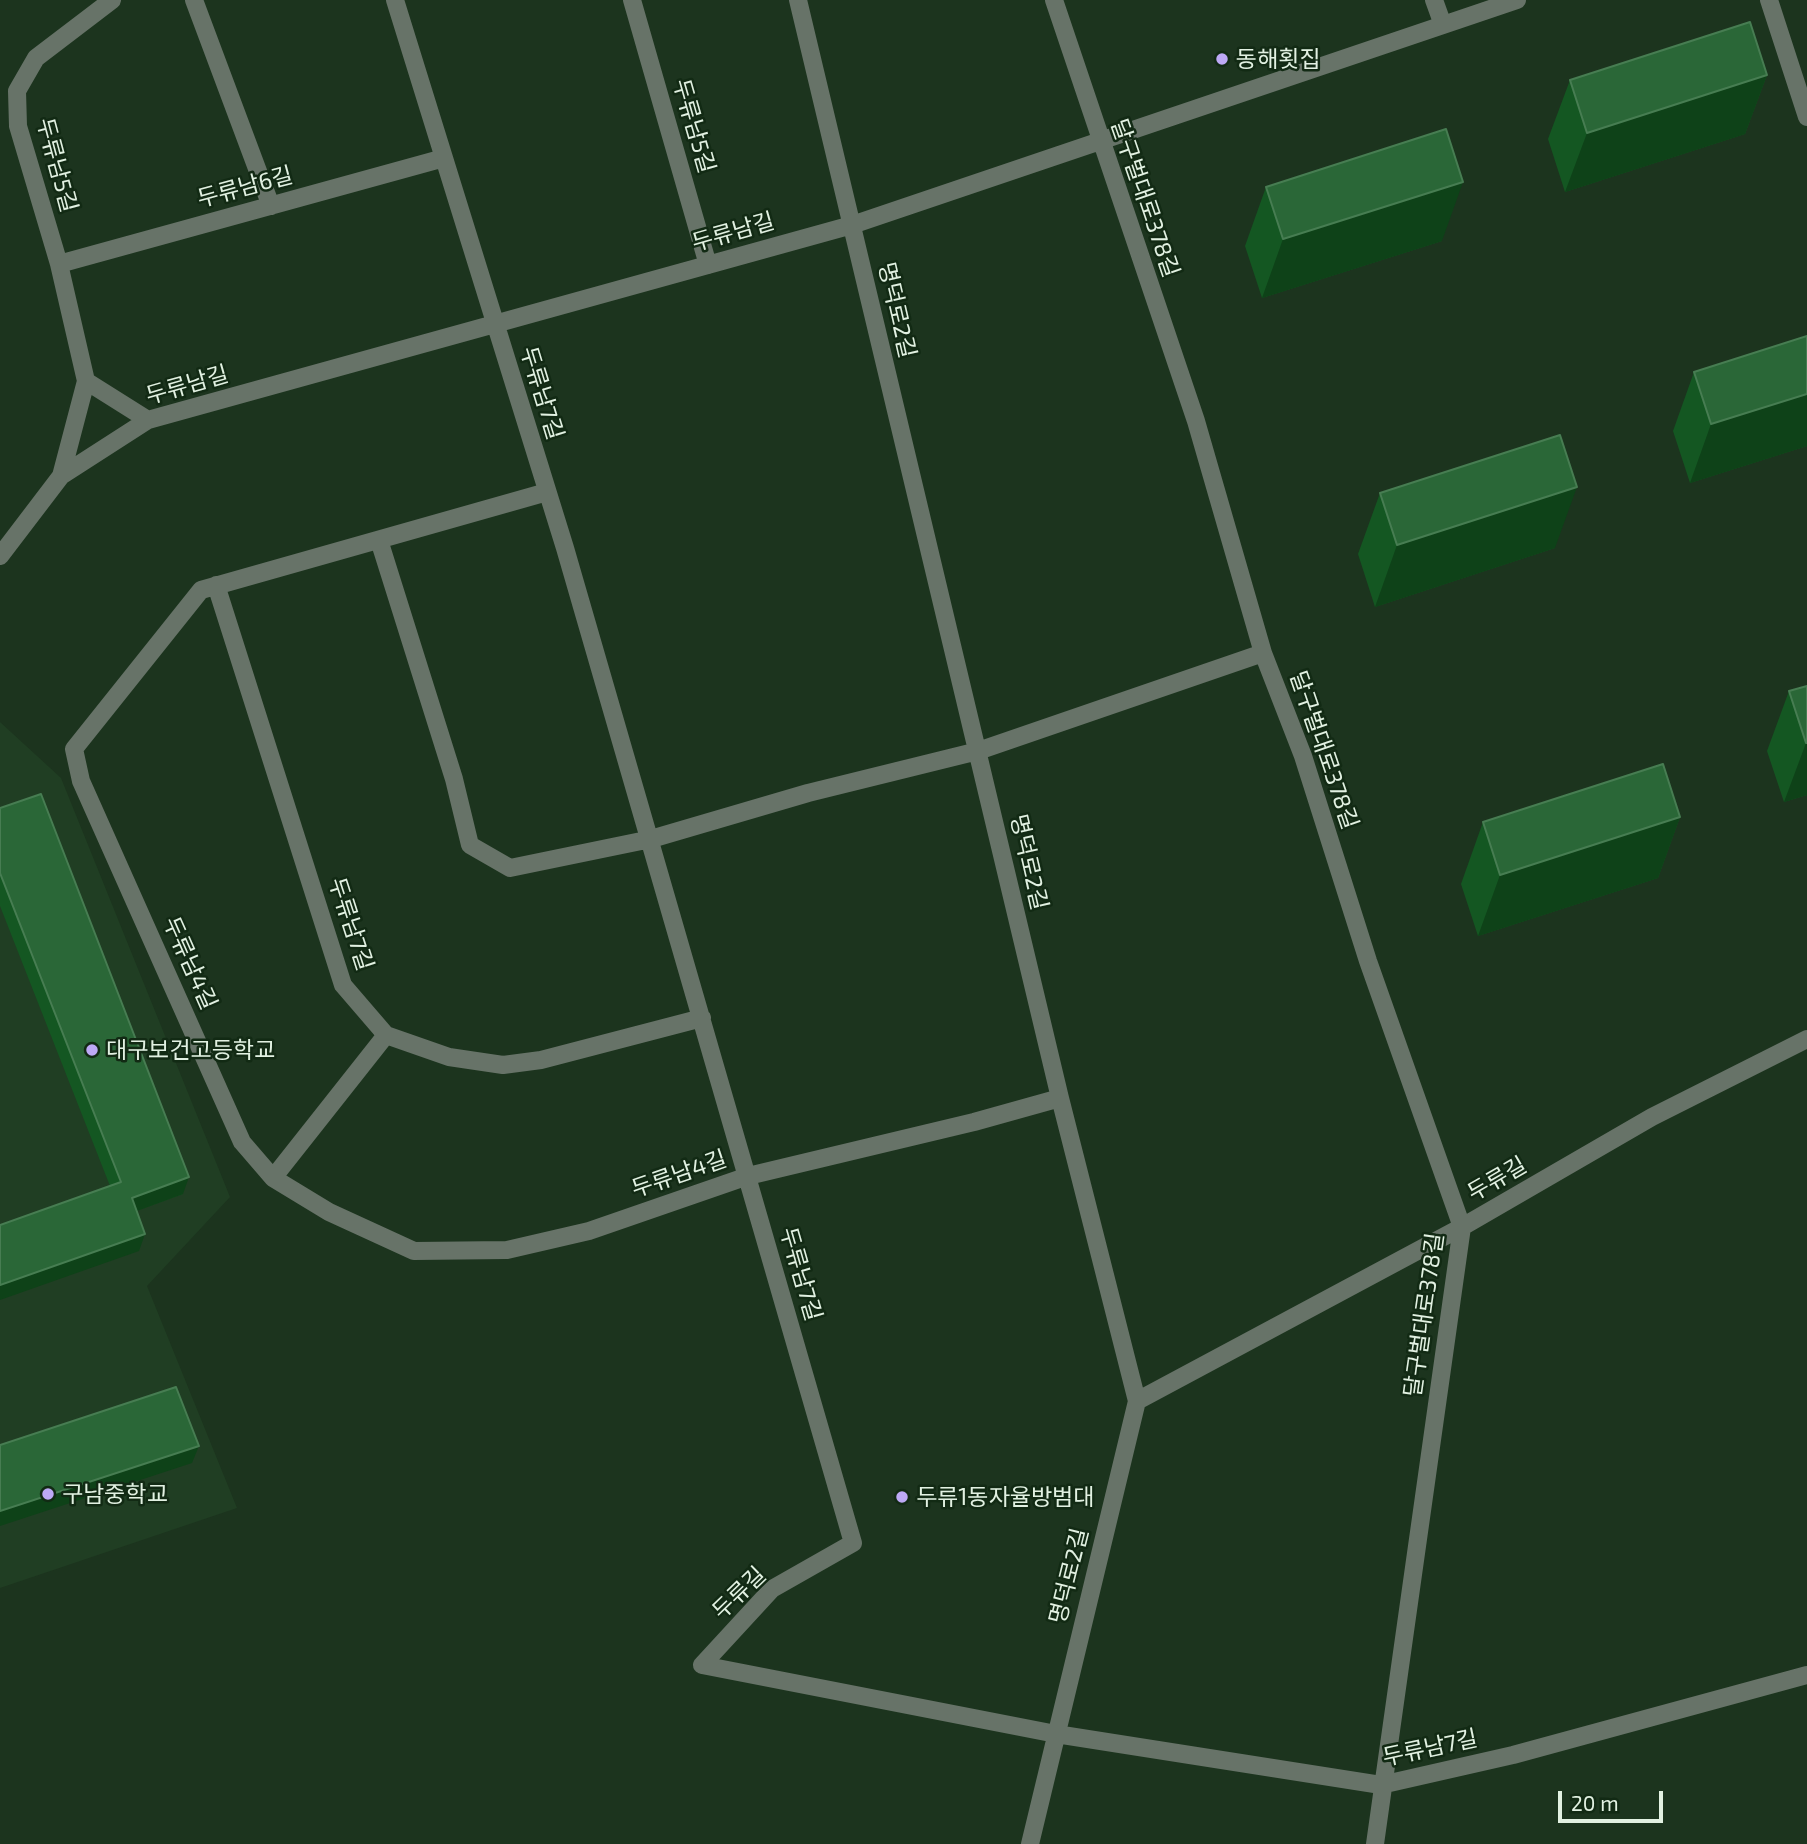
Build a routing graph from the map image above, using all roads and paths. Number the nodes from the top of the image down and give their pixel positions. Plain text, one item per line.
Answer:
1 (112, 0) edge
2 (194, 0) edge
3 (395, 0) edge
4 (632, 0) edge
5 (798, 0) edge
6 (1054, 0) edge
7 (1434, 0) edge
8 (1517, 0) edge
9 (1769, 0) edge
10 (1443, 25) junction
11 (1807, 117) edge
12 (1100, 141) junction
13 (444, 158) junction
14 (271, 206) junction
15 (852, 225) junction
16 (59, 264) junction
17 (708, 265) junction
18 (495, 325) junction
19 (86, 382) junction
20 (148, 420) junction
21 (61, 476) junction
22 (547, 492) junction
23 (379, 540) junction
24 (0, 556) edge
25 (216, 585) junction
26 (1263, 653) junction
27 (978, 751) junction
28 (650, 839) junction
29 (702, 1018) junction
30 (386, 1035) junction
31 (1807, 1039) edge
32 (1060, 1098) junction
33 (748, 1176) junction
34 (273, 1178) junction
35 (1462, 1227) junction
36 (1137, 1401) junction
37 (853, 1543) joint
38 (1807, 1675) edge
39 (1056, 1734) junction
40 (1381, 1785) junction
41 (1030, 1844) edge
42 (1375, 1844) edge

1 - 16 street, 두류남5길
2 - 14 street
3 - 13 street
4 - 17 street, 두류남5길
5 - 15 street, 명덕로2길
6 - 12 street, 달구벌대로378길
7 - 10 street
8 - 10 street, 두류남길
9 - 11 street
10 - 12 street, 두류남길
12 - 15 street, 두류남길
12 - 26 street, 달구벌대로378길
13 - 14 street, 두류남6길
13 - 18 street
14 - 16 street, 두류남6길
15 - 17 street, 두류남길
15 - 27 street, 명덕로2길
16 - 19 street, 두류남5길
17 - 18 street, 두류남길
18 - 20 street, 두류남길
18 - 22 street, 두류남7길
19 - 20 street
19 - 21 street
20 - 21 street, 두류남길
21 - 24 street, 두류남길
22 - 23 street, 두류남4길
22 - 28 street, 두류남7길
23 - 25 street, 두류남4길
23 - 28 street
25 - 30 street, 두류남7길
25 - 34 street, 두류남4길
26 - 27 street, 달구벌대로378길
26 - 35 street, 달구벌대로378길
27 - 28 street, 달구벌대로378길
27 - 32 street, 명덕로2길
28 - 29 street, 두류남7길
29 - 30 street, 두류남7길
29 - 33 street, 두류남7길
30 - 34 street
31 - 35 street, 두류길
32 - 33 street, 두류남4길
32 - 36 street, 명덕로2길
33 - 34 street, 두류남4길
33 - 37 street, 두류남7길
35 - 36 street, 두류길
35 - 40 street, 달구벌대로378길
36 - 39 street, 명덕로2길
37 - 39 street, 두류길
38 - 40 street, 두류남7길
39 - 40 street, 두류남7길
39 - 41 street, 명덕로2길
40 - 42 street, 달구벌대로378길

